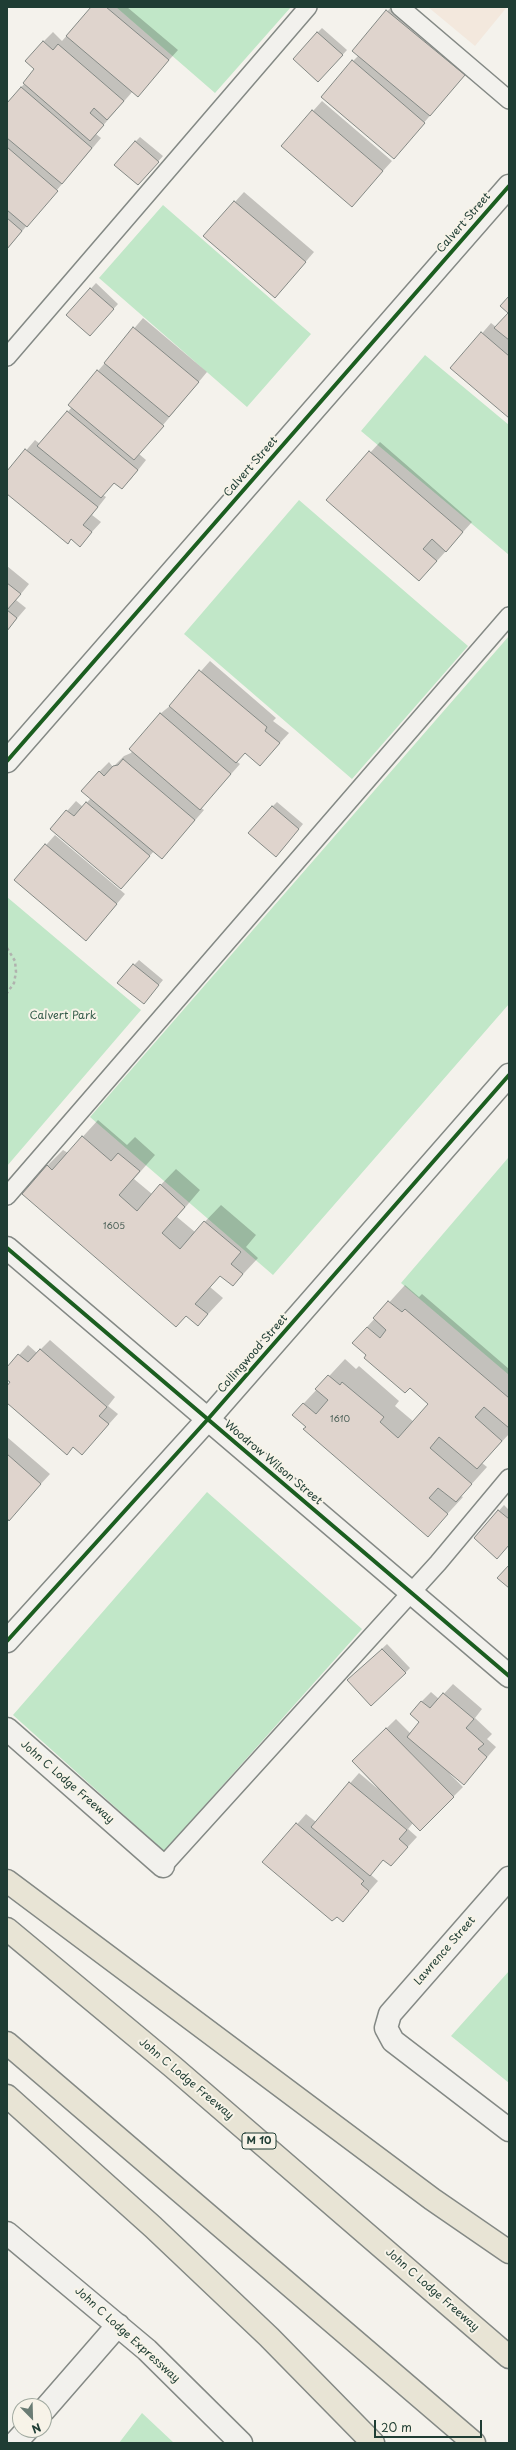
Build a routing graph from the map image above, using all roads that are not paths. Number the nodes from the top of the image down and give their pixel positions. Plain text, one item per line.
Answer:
1 (308, 7) edge
2 (400, 7) edge
3 (509, 100) edge
4 (509, 186) edge
5 (7, 357) edge
6 (509, 616) edge
7 (7, 761) edge
8 (509, 1075) edge
9 (7, 1196) edge
10 (7, 1248) edge
11 (208, 1419) junction
12 (509, 1478) edge
13 (411, 1592) junction
14 (7, 1641) edge
15 (509, 1676) edge
16 (7, 1729) edge
17 (163, 1866) joint
18 (509, 1878) edge
19 (7, 1881) edge
20 (7, 1929) edge
21 (7, 2043) edge
22 (7, 2096) edge
23 (509, 2130) edge
24 (7, 2233) edge
25 (509, 2252) edge
26 (118, 2325) junction
27 (509, 2357) edge
28 (52, 2401) edge
29 (241, 2443) edge
30 (373, 2443) edge
31 (474, 2443) edge

1 - 5 lane
2 - 3 lane
4 - 7 street, Calvert Street
6 - 9 lane
8 - 11 street, Collingwood Street
10 - 11 street, Woodrow Wilson Street
11 - 13 street, Woodrow Wilson Street
11 - 14 street, Collingwood Street
12 - 13 lane
13 - 15 street, Woodrow Wilson Street
13 - 17 lane
16 - 17 street, John C Lodge Freeway
18 - 23 street, Lawrence Street
19 - 25 highway
20 - 27 highway, John C Lodge Freeway / M 10
21 - 31 highway
22 - 30 highway
24 - 26 street, John C Lodge Expressway
26 - 28 street
26 - 29 street, John C Lodge Expressway

